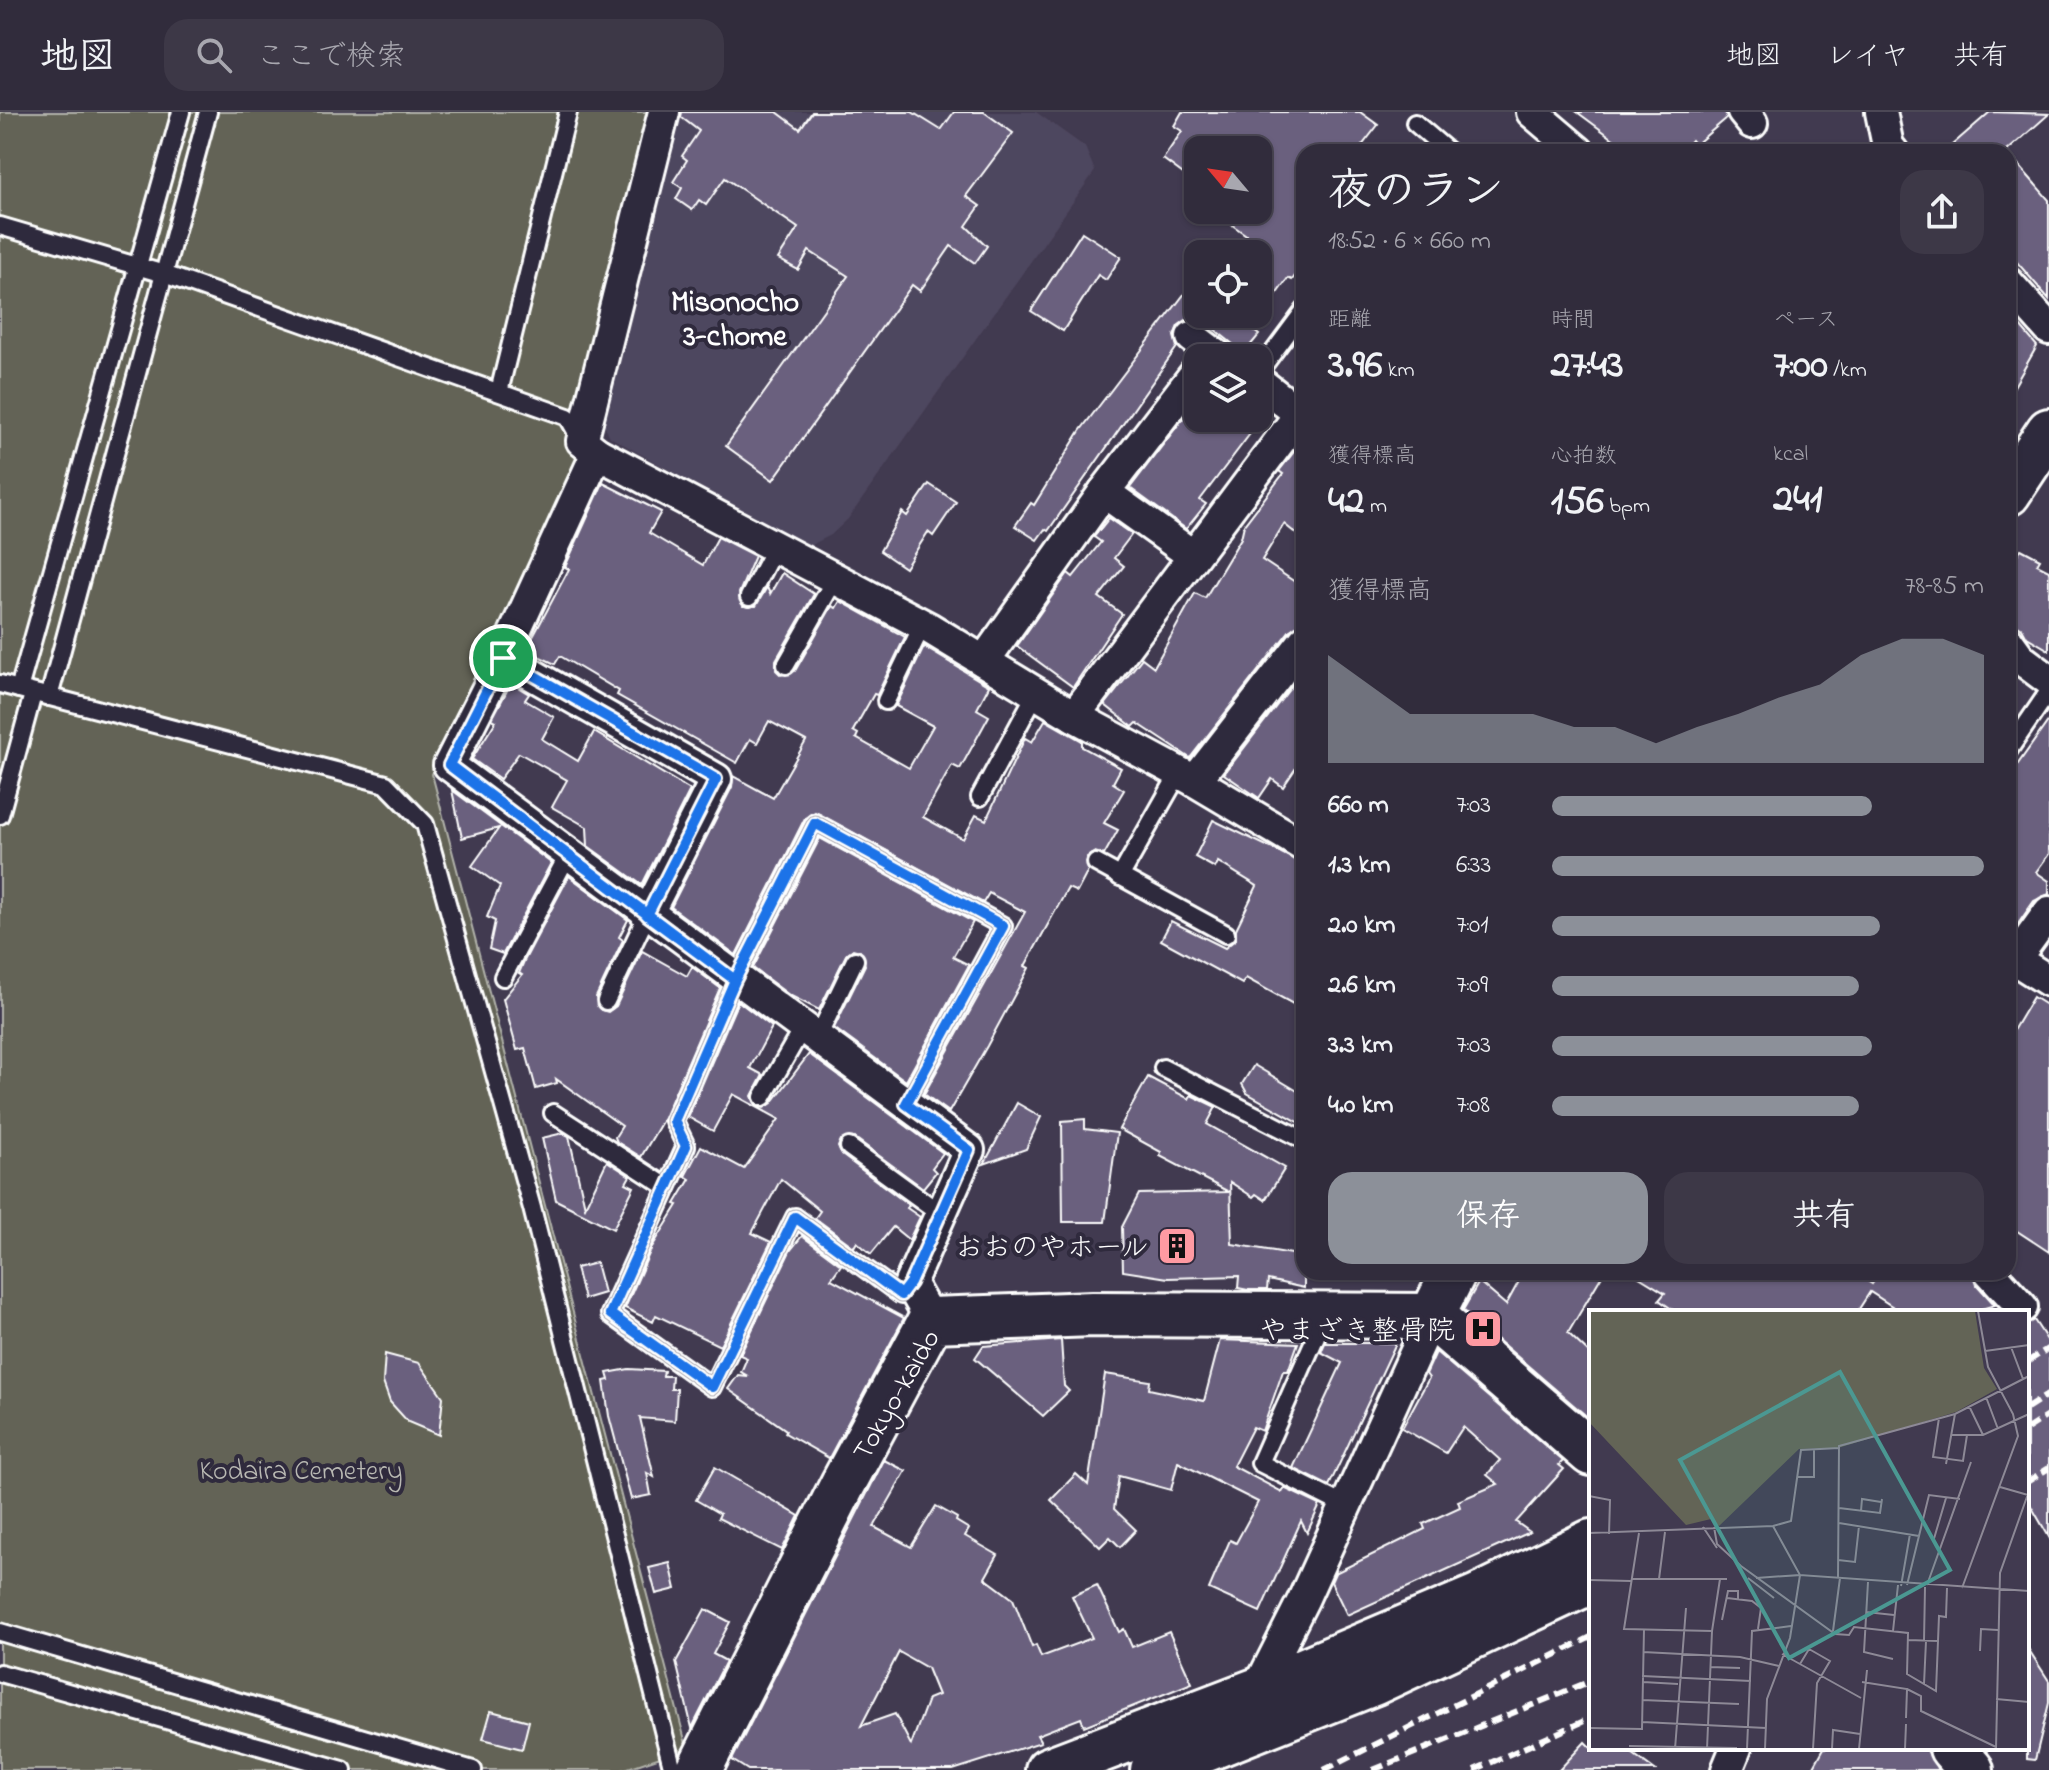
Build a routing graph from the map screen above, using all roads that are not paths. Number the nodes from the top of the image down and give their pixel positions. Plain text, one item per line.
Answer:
1 (181, 112) edge
2 (208, 112) edge
3 (568, 112) edge
4 (664, 112) edge
5 (1532, 112) edge
6 (1881, 112) edge
7 (1415, 123) dead end
8 (1426, 144) edge
9 (1570, 144) edge
10 (1888, 144) edge
11 (0, 226) edge
12 (138, 265) junction
13 (164, 274) junction
14 (2016, 292) edge
15 (1296, 322) edge
16 (2049, 329) edge
17 (1272, 354) edge
18 (1184, 385) edge
19 (499, 392) junction
20 (1272, 392) edge
21 (1296, 411) edge
22 (1296, 419) edge
23 (2049, 431) edge
24 (589, 447) junction
25 (2016, 481) edge
26 (1104, 492) junction
27 (774, 549) junction
28 (1192, 555) junction
29 (835, 579) junction
30 (749, 597) dead end
31 (923, 624) junction
32 (1296, 650) edge
33 (2016, 652) edge
34 (503, 658) junction
35 (984, 661) junction
36 (786, 665) dead end
37 (2049, 680) edge
38 (0, 684) edge
39 (2049, 691) edge
40 (34, 693) junction
41 (1036, 693) junction
42 (886, 701) dead end
43 (1074, 716) junction
44 (2016, 739) edge
45 (1187, 777) junction
46 (980, 797) dead end
47 (0, 815) edge
48 (1296, 841) edge
49 (568, 855) junction
50 (1096, 863) dead end
51 (1120, 877) junction
52 (2049, 912) edge
53 (647, 915) junction
54 (1226, 934) dead end
55 (2016, 951) edge
56 (855, 960) dead end
57 (2016, 960) edge
58 (503, 977) dead end
59 (735, 980) junction
60 (2049, 981) edge
61 (606, 1001) dead end
62 (809, 1034) junction
63 (1163, 1068) dead end
64 (763, 1097) dead end
65 (906, 1104) junction
66 (553, 1113) dead end
67 (1296, 1136) edge
68 (849, 1147) dead end
69 (667, 1187) junction
70 (941, 1214) junction
71 (1450, 1280) edge
72 (1998, 1280) edge
73 (910, 1283) junction
74 (2026, 1307) edge
75 (1325, 1316) junction
76 (1432, 1316) junction
77 (931, 1320) junction
78 (1589, 1451) edge
79 (1345, 1506) junction
80 (1589, 1543) edge
81 (1589, 1582) edge
82 (0, 1632) edge
83 (0, 1673) edge
84 (1258, 1690) junction
85 (1231, 1741) junction
86 (1735, 1750) edge
87 (1954, 1750) edge
88 (343, 1770) edge
89 (473, 1770) edge
90 (673, 1770) edge
91 (699, 1770) edge
92 (1048, 1770) edge
93 (1153, 1770) edge
94 (1727, 1770) edge
95 (1971, 1770) edge

1 - 12 lane
2 - 13 lane
3 - 19 lane
4 - 24 street
5 - 9 street
6 - 10 street
7 - 8 lane
11 - 12 lane
12 - 13 lane
12 - 40 lane
13 - 19 lane
13 - 40 lane
14 - 16 street
15 - 17 lane
18 - 26 street
19 - 24 lane
20 - 21 street
22 - 28 street
23 - 25 street
24 - 27 street
24 - 34 street
26 - 28 street
26 - 35 street
27 - 29 street
27 - 30 lane
28 - 43 street
29 - 31 street
29 - 36 lane
31 - 35 street
31 - 42 lane
32 - 45 street
33 - 37 street
34 - 49 street
34 - 53 street
35 - 41 street
38 - 40 lane
39 - 44 lane
40 - 47 lane
40 - 90 lane
41 - 43 street
41 - 46 lane
43 - 45 street
45 - 48 street
45 - 51 lane
49 - 53 street
49 - 58 lane
50 - 51 lane
51 - 54 lane
52 - 55 street
53 - 59 street
53 - 61 lane
56 - 62 lane
57 - 60 street
59 - 62 street
59 - 65 lane
59 - 69 lane
62 - 64 lane
62 - 65 street
63 - 67 lane
65 - 70 street
66 - 69 lane
68 - 70 lane
69 - 73 lane
70 - 73 street
71 - 76 street
72 - 74 street
73 - 77 street
75 - 76 street, Tokyo-kaido
75 - 77 street, Tokyo-kaido
75 - 79 lane
76 - 78 street
76 - 79 street
77 - 91 street, Tokyo-kaido
79 - 84 street
80 - 84 street
81 - 85 street
82 - 89 lane
83 - 88 lane
84 - 85 street
84 - 92 street
85 - 93 street
86 - 94 street
87 - 95 street

